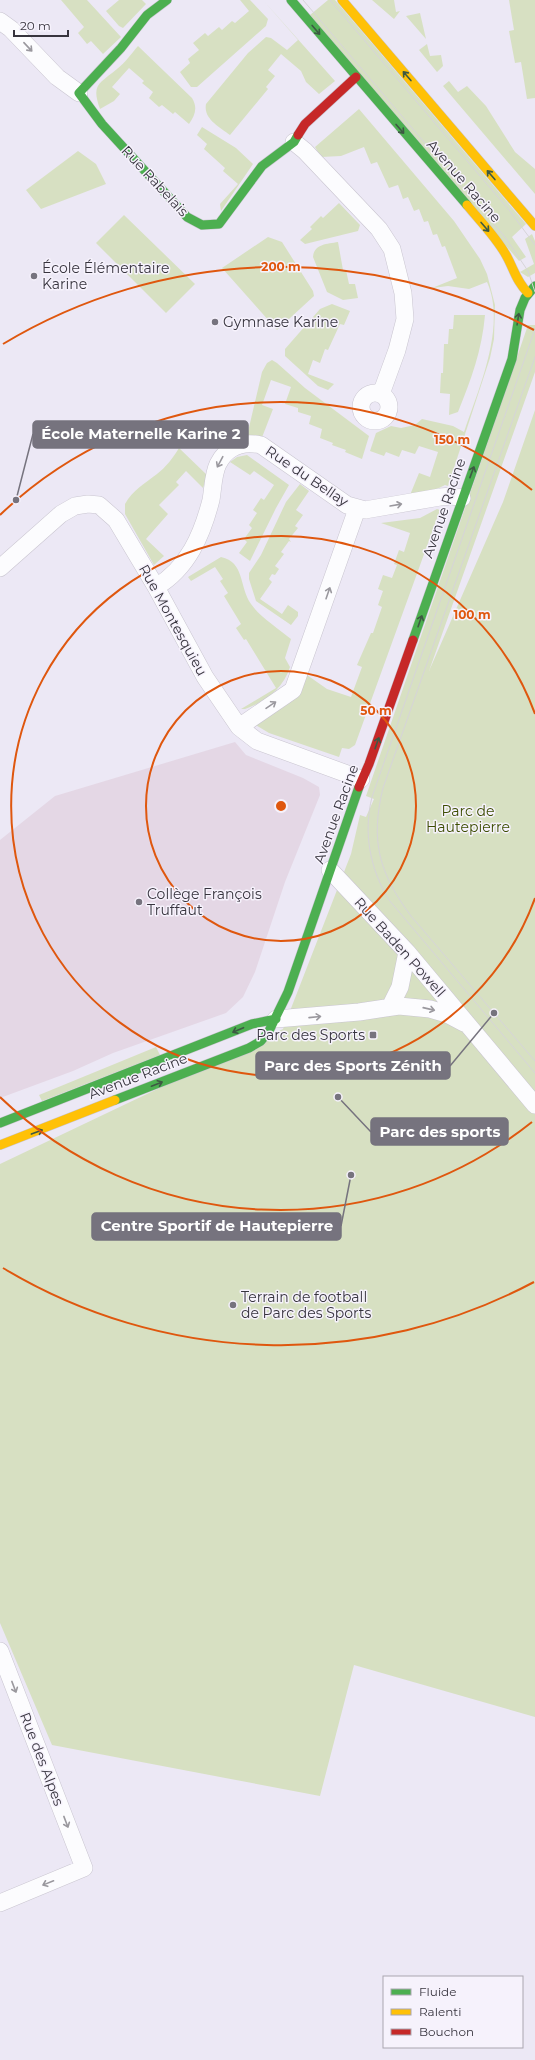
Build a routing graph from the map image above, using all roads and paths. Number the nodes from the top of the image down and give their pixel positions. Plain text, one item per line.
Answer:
1 (291, 0) edge
2 (342, 0) edge
3 (160, 2) edge
4 (4, 26) edge
5 (356, 77) junction
6 (79, 92) junction
7 (294, 142) junction
8 (535, 226) edge
9 (535, 286) edge
10 (532, 294) edge
11 (381, 394) dead end
12 (462, 498) junction
13 (357, 509) junction
14 (0, 568) edge
15 (156, 587) junction
16 (239, 727) junction
17 (361, 779) junction
18 (330, 870) junction
19 (407, 952) junction
20 (390, 1007) junction
21 (276, 1020) junction
22 (469, 1026) junction
23 (535, 1105) edge
24 (0, 1123) edge
25 (0, 1145) edge
26 (0, 1651) edge
27 (0, 1902) edge

1 -> 5 street, Avenue Racine
8 -> 2 street, Avenue Racine
3 - 6 street
4 -> 6 street, Rue Rabelais
5 - 7 street, Rue Rabelais
5 -> 10 street, Avenue Racine
6 - 7 street, Rue Rabelais
7 - 11 street
9 - 10 street
12 -> 10 street, Avenue Racine
13 -> 12 street, Rue du Bellay
17 -> 12 street, Avenue Racine
13 -> 15 street, Rue du Bellay
16 -> 13 street, Rue du Bellay
14 - 15 street, Rue Montesquieu
15 - 16 street, Rue Montesquieu
16 - 17 street, Rue Montesquieu
17 - 18 street, Avenue Racine
18 - 19 street, Rue Baden Powell
18 - 21 street, Avenue Racine
19 - 20 street
19 - 22 street, Rue Baden Powell
21 -> 20 street, Rue Baden Powell
20 -> 22 street, Rue Baden Powell
21 -> 24 street, Avenue Racine
25 -> 21 street, Avenue Racine
22 - 23 street, Rue Baden Powell
26 -> 27 street, Rue des Alpes

